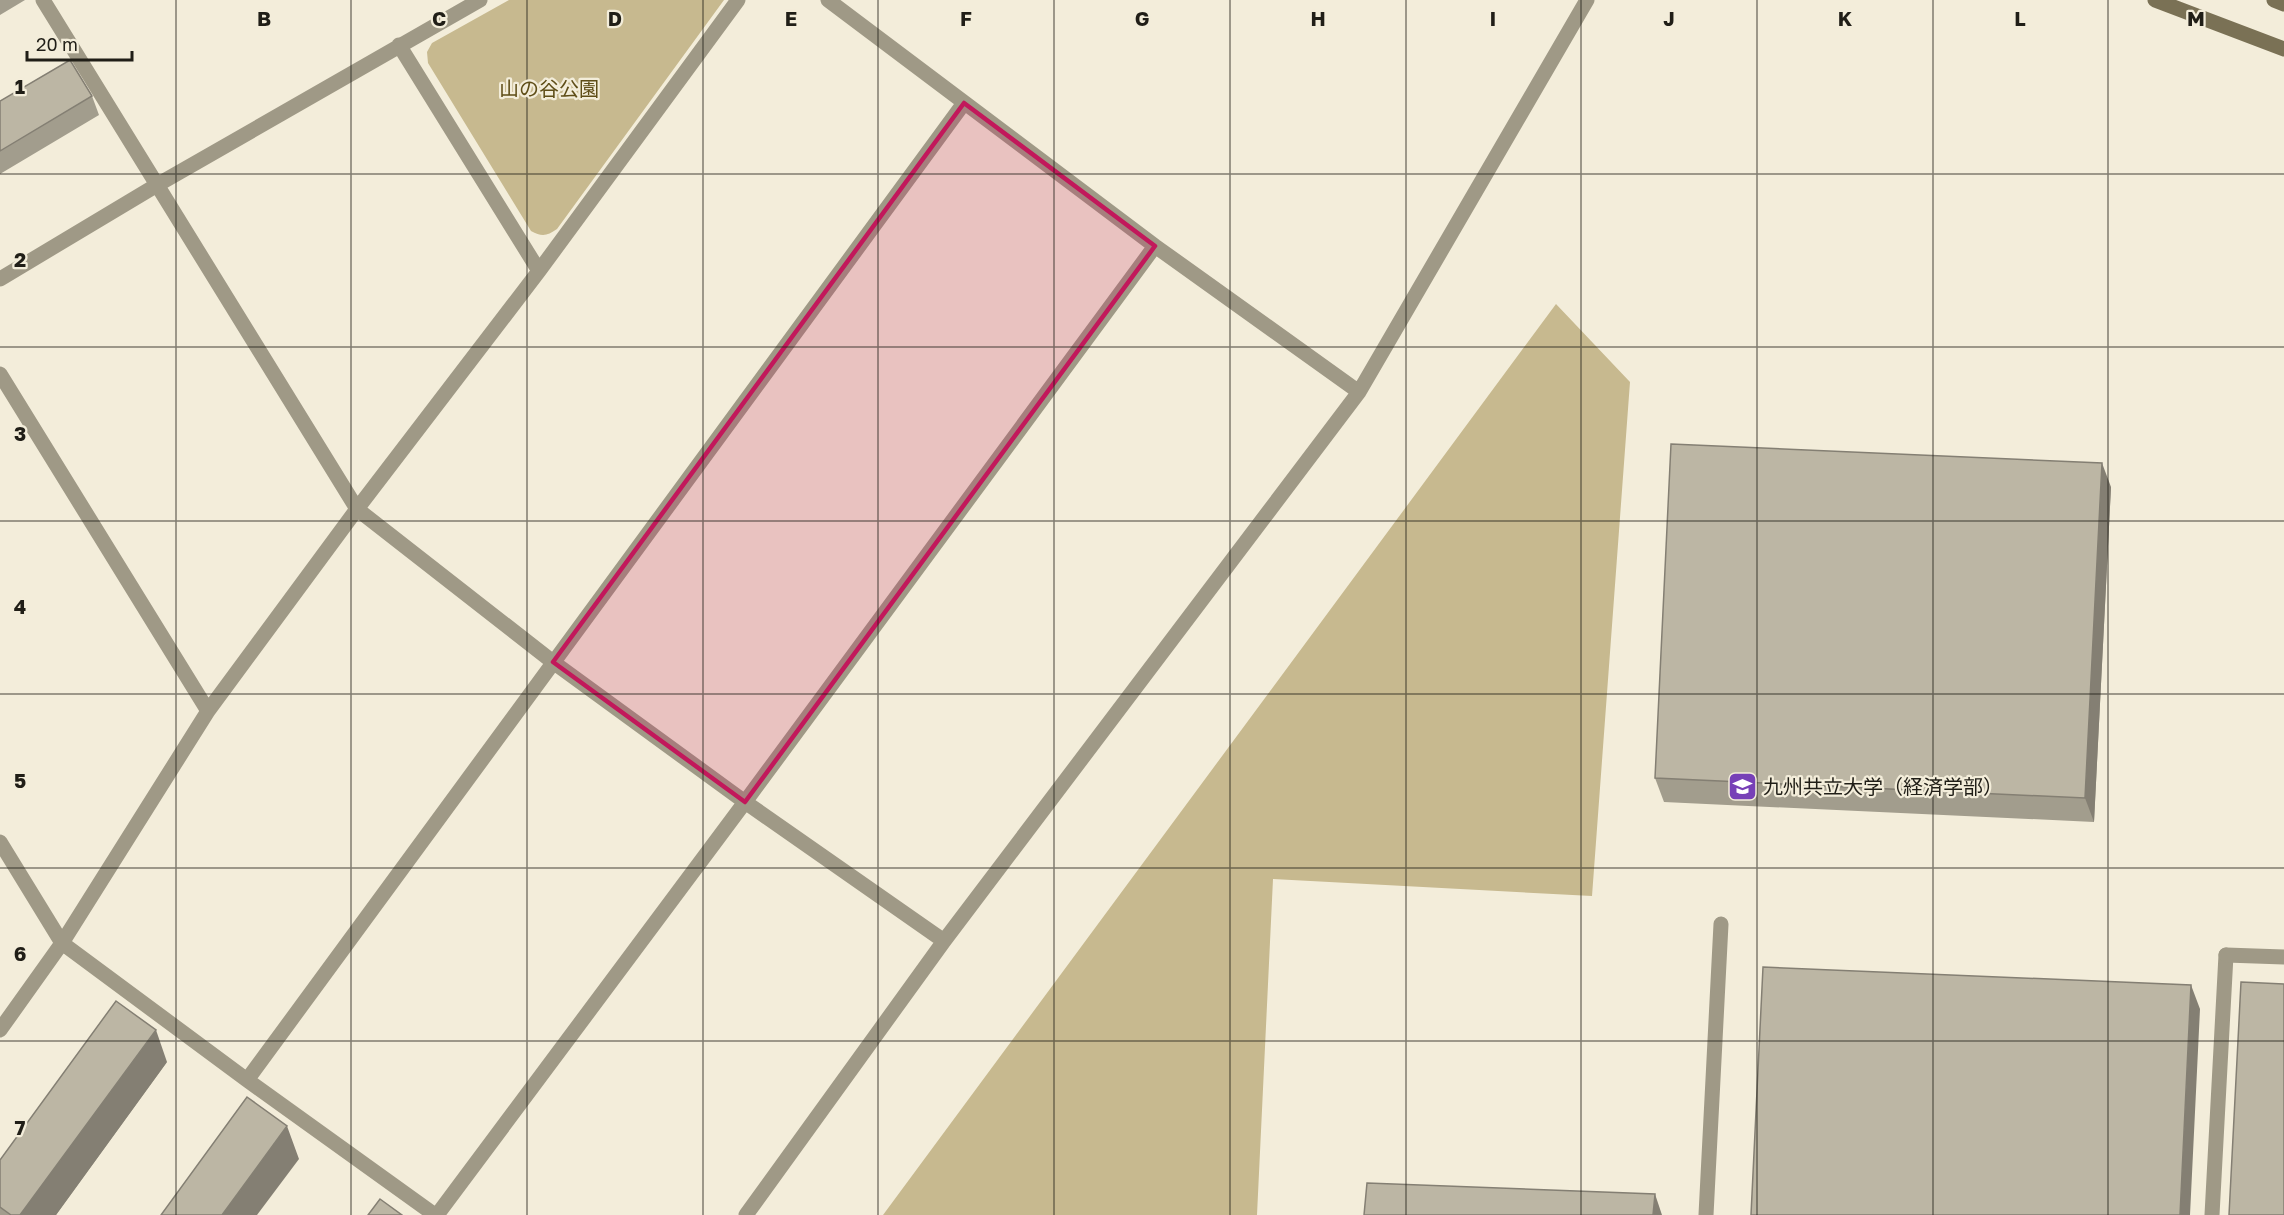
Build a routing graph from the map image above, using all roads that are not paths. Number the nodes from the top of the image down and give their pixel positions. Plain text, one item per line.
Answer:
1 (44, 0) edge
2 (480, 0) edge
3 (738, 0) edge
4 (828, 0) edge
5 (1587, 0) edge
6 (2155, 0) edge
7 (2274, 0) edge
8 (2284, 4) edge
9 (399, 45) junction
10 (2284, 49) edge
11 (964, 103) junction
12 (157, 185) junction
13 (1155, 246) junction
14 (539, 271) junction
15 (0, 279) edge
16 (0, 374) edge
17 (1359, 392) junction
18 (357, 509) junction
19 (554, 662) junction
20 (207, 711) junction
21 (745, 802) junction
22 (0, 842) edge
23 (1721, 924) dead end
24 (944, 941) junction
25 (62, 943) junction
26 (2284, 957) edge
27 (0, 1030) edge
28 (247, 1080) junction
29 (436, 1215) edge
30 (746, 1215) edge
31 (1706, 1215) edge
32 (2212, 1215) edge

1 - 12 street
2 - 9 street
3 - 14 street
4 - 11 street
5 - 17 street
6 - 10 street
7 - 8 street
9 - 12 street
9 - 14 street
11 - 13 street
11 - 19 street
12 - 15 street
12 - 18 street
13 - 17 street
13 - 21 street
14 - 18 street
16 - 20 street
17 - 24 street
18 - 19 street
18 - 20 street
19 - 21 street
19 - 28 street
20 - 25 street
21 - 24 street
21 - 29 street
22 - 25 street
23 - 31 street
24 - 30 street
25 - 27 street
25 - 28 street
26 - 32 street
28 - 29 street

